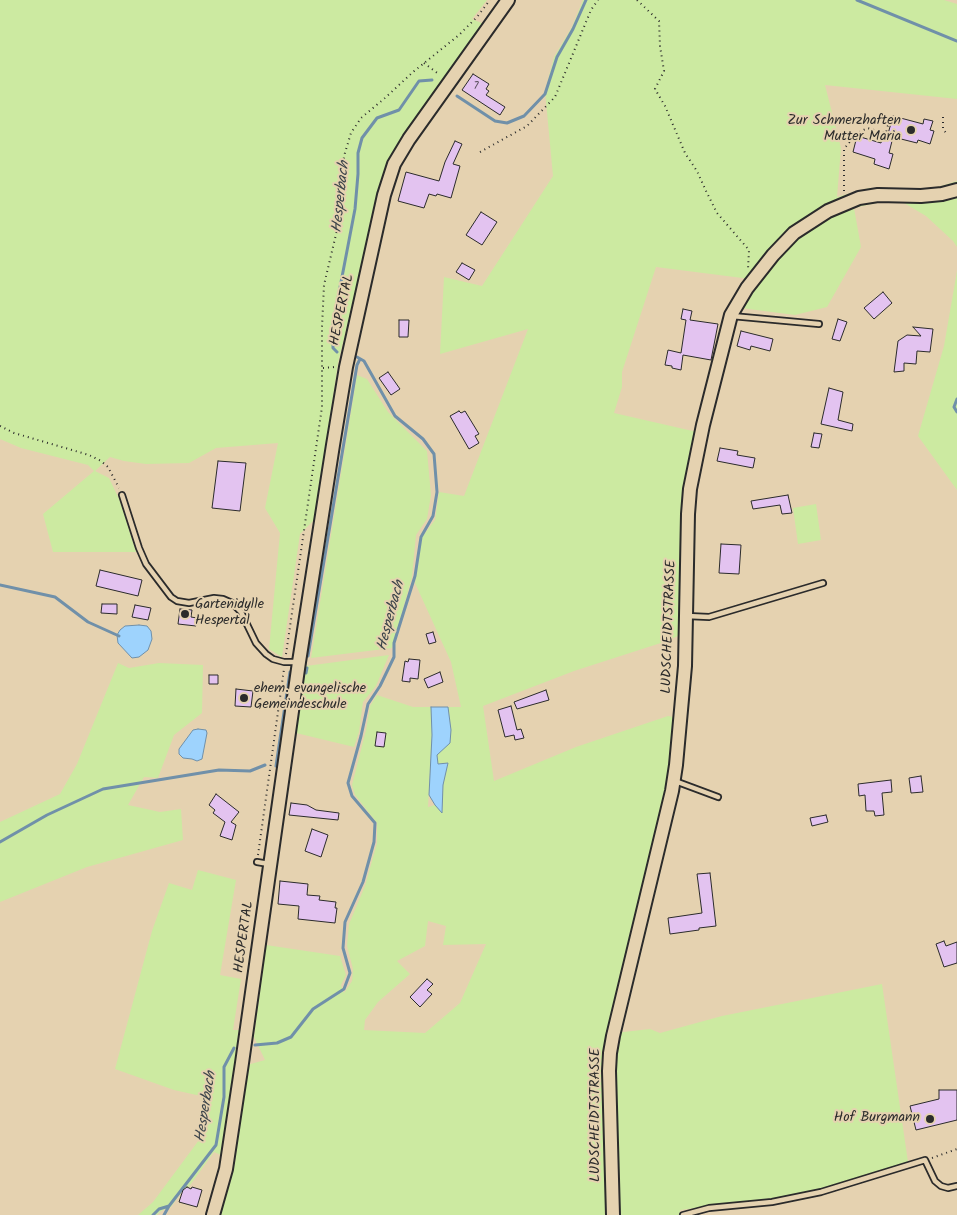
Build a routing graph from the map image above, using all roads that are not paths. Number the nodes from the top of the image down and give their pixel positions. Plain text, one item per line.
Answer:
1 (508, 0) edge
2 (957, 190) edge
3 (731, 316) junction
4 (819, 324) dead end
5 (122, 495) road end
6 (823, 583) dead end
7 (687, 616) junction
8 (299, 662) junction
9 (674, 780) junction
10 (718, 797) dead end
11 (257, 862) road end
12 (270, 864) junction
13 (957, 1186) edge
14 (213, 1215) edge
15 (613, 1215) edge
16 (684, 1215) edge

1 - 8 main road, HESPERTAL
2 - 3 main road, LUDSCHEIDTSTRASSE
3 - 4 lane
3 - 7 main road, LUDSCHEIDTSTRASSE
5 - 8 lane
6 - 7 lane
7 - 9 main road, LUDSCHEIDTSTRASSE
8 - 12 main road, HESPERTAL
9 - 10 lane
9 - 15 main road, LUDSCHEIDTSTRASSE
11 - 12 lane
12 - 14 main road, HESPERTAL
13 - 16 lane

